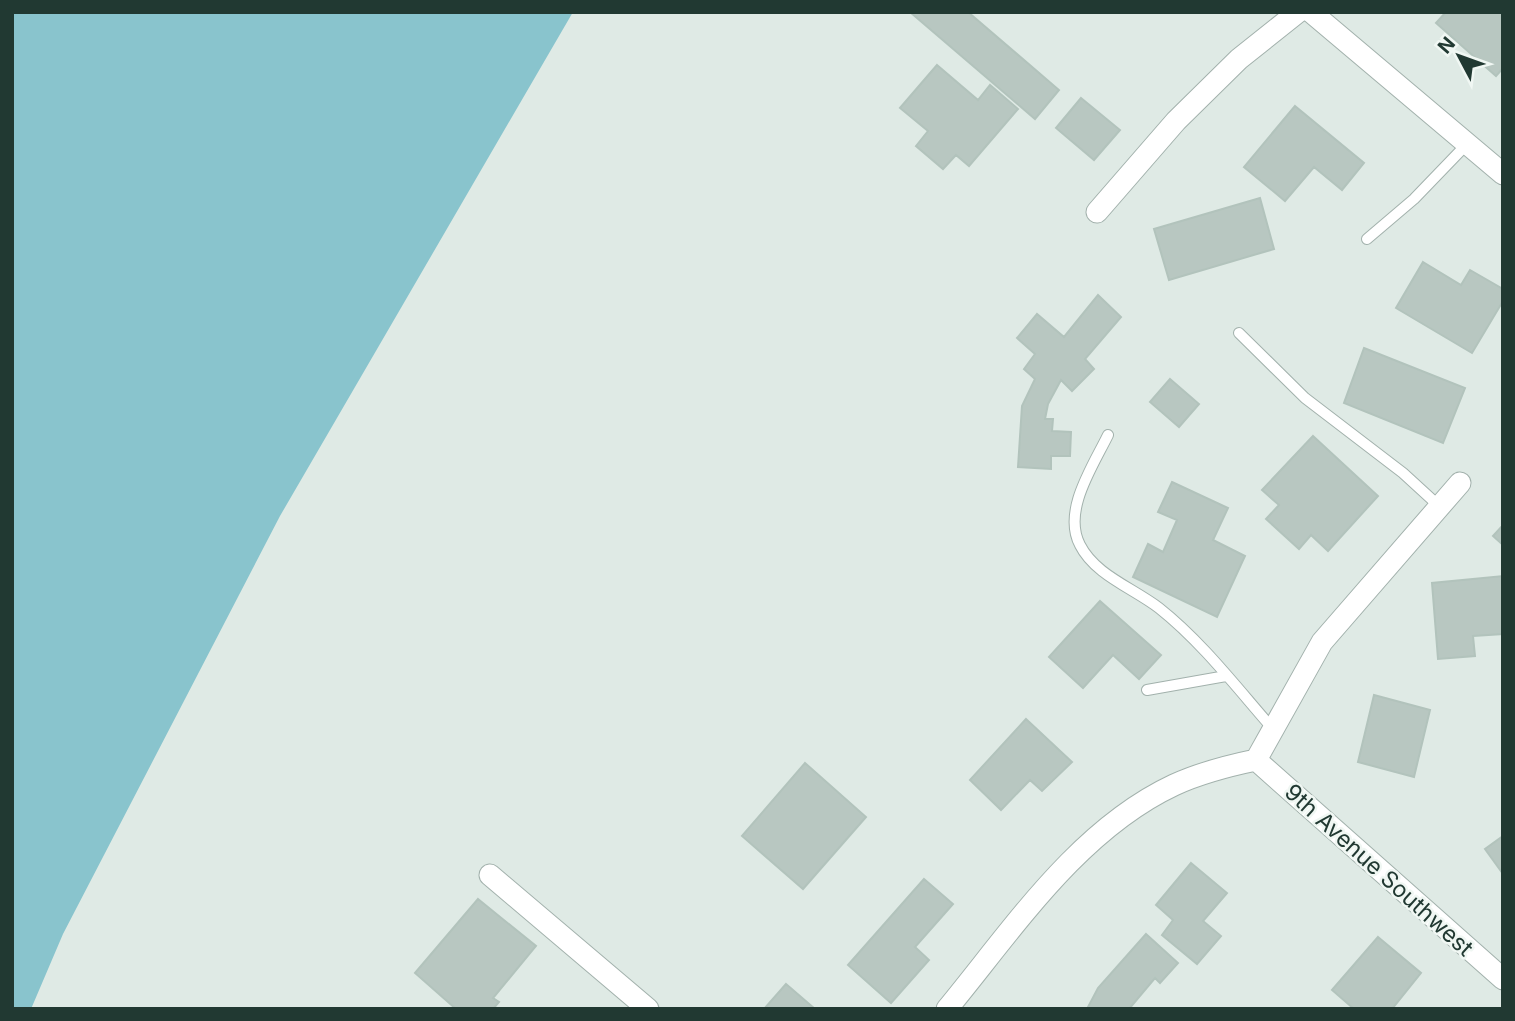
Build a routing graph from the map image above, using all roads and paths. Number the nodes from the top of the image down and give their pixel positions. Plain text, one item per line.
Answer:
1 (1298, 12) edge
2 (1311, 12) edge
3 (1467, 144) junction
4 (1503, 174) edge
5 (1097, 212) dead end
6 (1367, 239) dead end
7 (1239, 333) dead end
8 (1108, 435) dead end
9 (1460, 483) dead end
10 (1439, 506) junction
11 (1226, 676) junction
12 (1147, 690) dead end
13 (1273, 729) junction
14 (1256, 760) junction
15 (490, 874) dead end
16 (1503, 979) edge
17 (648, 1009) edge
18 (947, 1009) edge

1 - 5 street
2 - 3 street
3 - 4 street
3 - 6 lane
7 - 10 lane
8 - 11 lane
9 - 10 street
10 - 13 street
11 - 12 lane
11 - 13 lane
13 - 14 street
14 - 16 street, 9th Avenue Southwest
14 - 18 street
15 - 17 street

